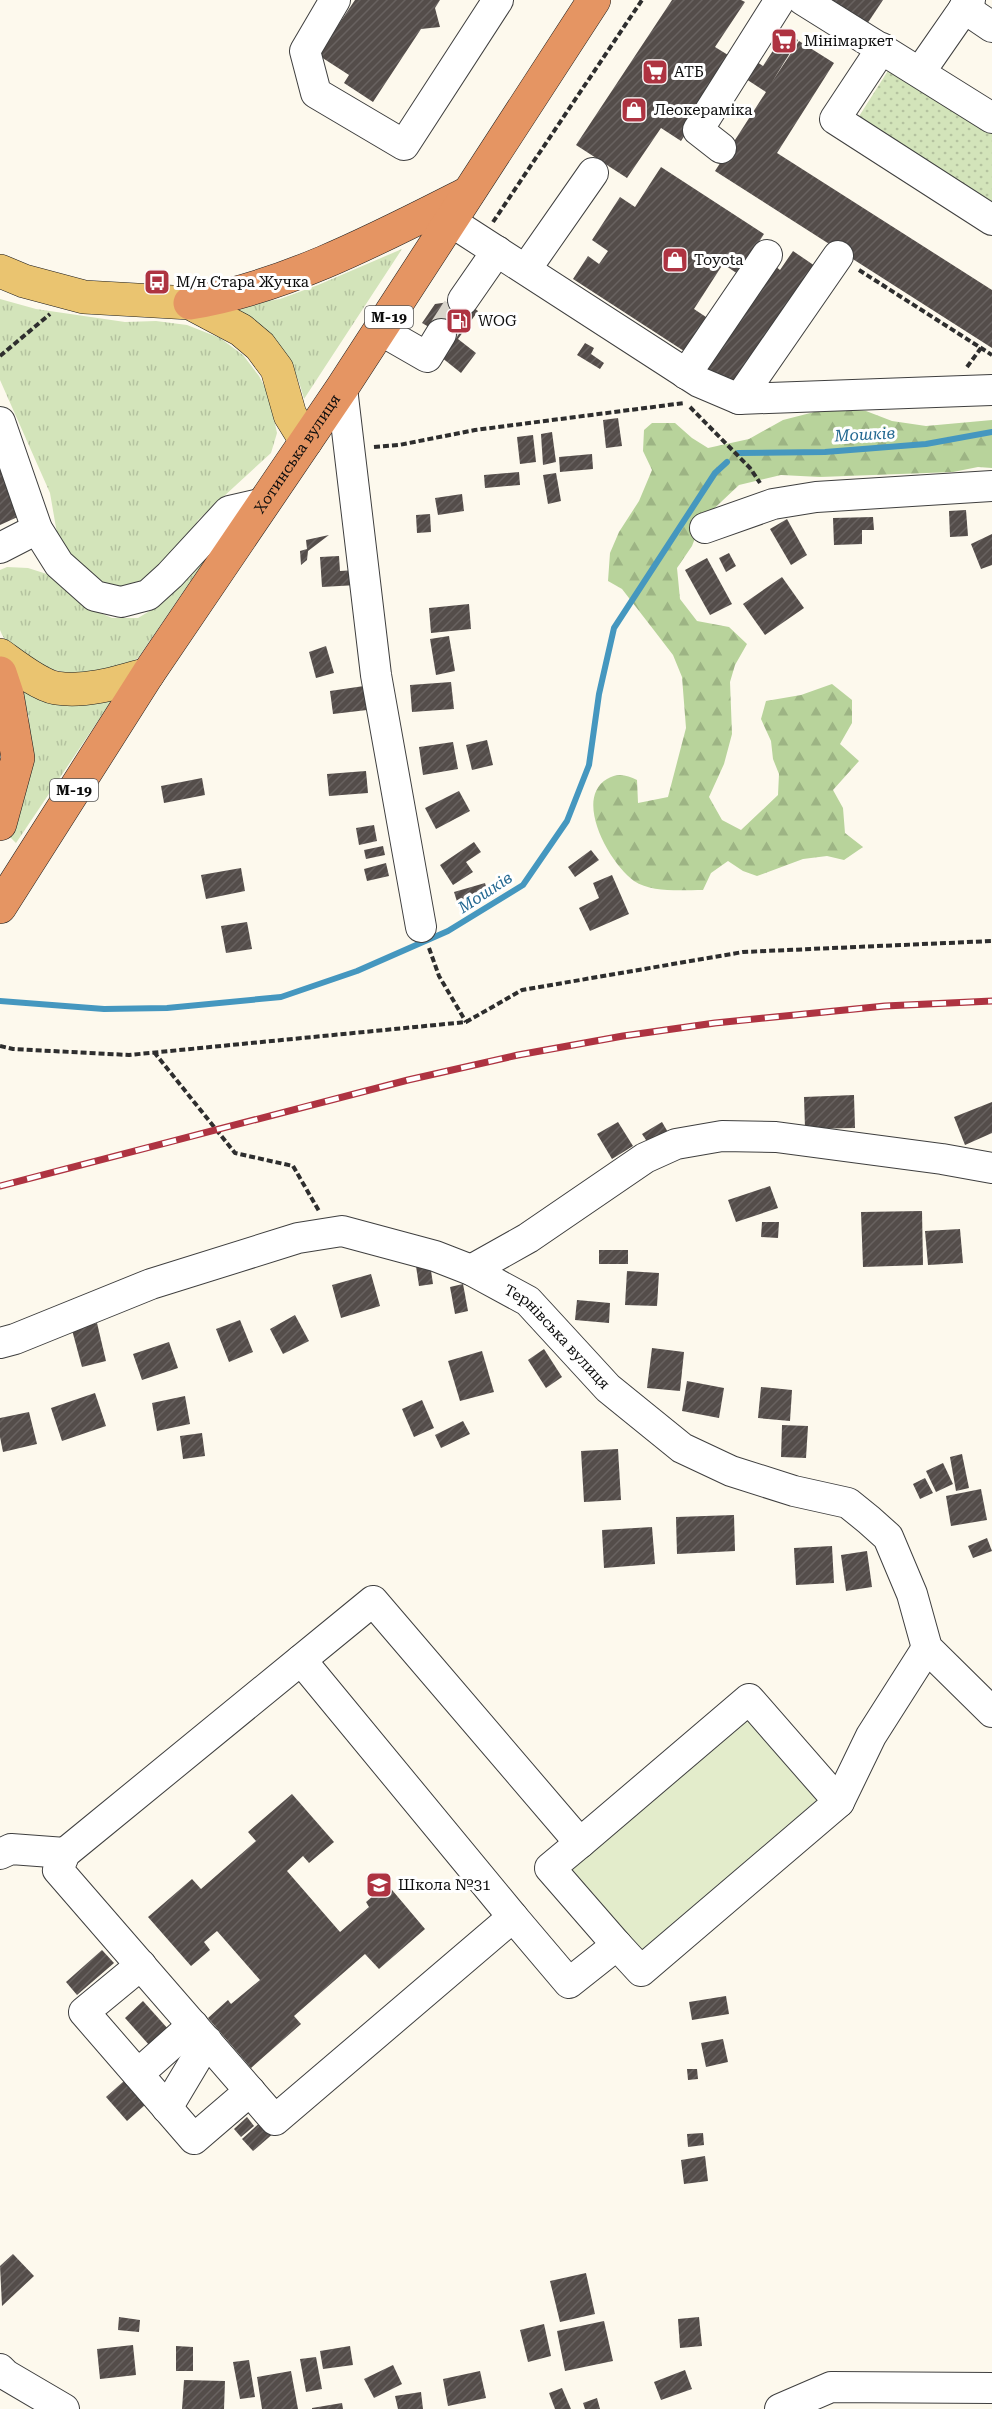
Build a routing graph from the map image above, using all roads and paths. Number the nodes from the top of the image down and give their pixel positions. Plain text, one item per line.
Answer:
1 (335, 0) edge
2 (498, 0) edge
3 (594, 0) edge
4 (642, 0) edge
5 (780, 0) edge
6 (803, 0) edge
7 (967, 4) edge
8 (992, 27) edge
9 (882, 48) junction
10 (920, 72) junction
11 (992, 118) edge
12 (721, 148) dead end
13 (593, 173) dead end
14 (470, 192) junction
15 (992, 220) edge
16 (450, 221) junction
17 (489, 245) junction
18 (768, 255) dead end
19 (838, 256) joint
20 (526, 269) junction
21 (0, 271) edge
22 (463, 300) tunnel mouth
23 (190, 303) junction
24 (51, 313) dead end
25 (380, 330) junction
26 (441, 334) tunnel mouth
27 (992, 355) edge
28 (0, 356) edge
29 (342, 388) junction
30 (686, 388) junction
31 (992, 390) edge
32 (739, 399) junction
33 (696, 402) dead end
34 (0, 422) edge
35 (306, 441) junction
36 (350, 448) junction
37 (992, 486) edge
38 (264, 503) junction
39 (773, 504) junction
40 (705, 528) dead end
41 (37, 529) junction
42 (0, 548) edge
43 (0, 655) edge
44 (0, 673) edge
45 (148, 674) junction
46 (0, 824) edge
47 (0, 907) edge
48 (426, 940) joint
49 (992, 941) edge
50 (466, 1022) junction
51 (0, 1046) edge
52 (154, 1052) junction
53 (992, 1168) edge
54 (342, 1231) junction
55 (471, 1270) junction
56 (0, 1343) edge
57 (927, 1648) junction
58 (301, 1660) junction
59 (992, 1712) edge
60 (839, 1802) junction
61 (580, 1843) junction
62 (65, 1853) junction
63 (0, 1854) edge
64 (513, 1917) junction
65 (617, 1944) junction
66 (141, 1965) junction
67 (200, 2033) junction
68 (138, 2074) junction
69 (250, 2091) junction
70 (167, 2108) junction
71 (0, 2369) edge
72 (992, 2388) edge
73 (64, 2409) edge
74 (780, 2409) edge

1 - 2 street
3 - 14 highway, Хотинська вулиця / М-19
4 - 17 path
5 - 12 street
6 - 9 street
7 - 8 street
7 - 10 street
9 - 10 street
9 - 15 street
10 - 11 street
13 - 20 street
14 - 16 highway, Хотинська вулиця / М-19
14 - 23 highway
16 - 17 street
16 - 25 highway, Хотинська вулиця / М-19
17 - 20 street
17 - 22 street
18 - 30 street
19 - 27 path
19 - 32 street
20 - 30 street
21 - 23 main road
23 - 35 main road
24 - 28 path
25 - 26 street
25 - 29 highway, Хотинська вулиця / М-19
29 - 35 highway, Хотинська вулиця / М-19
29 - 36 street
30 - 32 street
30 - 33 path
30 - 36 path
30 - 39 path
31 - 32 street
34 - 41 street
35 - 38 highway, Хотинська вулиця / М-19
36 - 48 street
37 - 39 street
38 - 41 street
38 - 45 highway, Хотинська вулиця / М-19
39 - 40 street
41 - 42 street
43 - 45 main road
44 - 46 highway
45 - 47 highway, Хотинська вулиця / М-19
48 - 50 path
49 - 50 path
50 - 52 path
51 - 52 path
52 - 54 path
53 - 55 street
54 - 55 street, Тернівська вулиця
54 - 56 street, Тернівська вулиця
55 - 57 street, Тернівська вулиця
57 - 59 street, Тернівська вулиця
57 - 60 street
58 - 61 street
58 - 62 street
58 - 64 street
60 - 61 street
60 - 65 street
61 - 65 street
62 - 63 street
62 - 66 street
64 - 65 street
64 - 69 street
66 - 67 street
66 - 68 street
67 - 68 street
67 - 69 street
67 - 70 street
68 - 70 street
69 - 70 street
71 - 73 street
72 - 74 street

